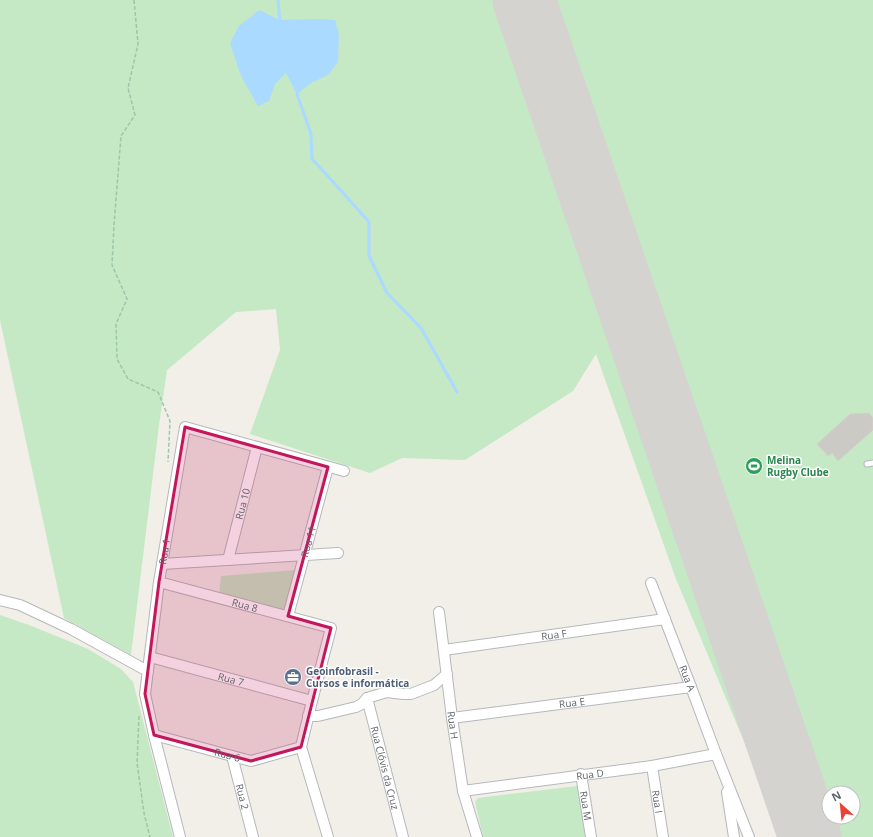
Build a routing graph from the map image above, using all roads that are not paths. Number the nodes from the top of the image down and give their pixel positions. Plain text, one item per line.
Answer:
1 (257, 447) junction
2 (873, 463) edge
3 (867, 464) dead end
4 (328, 467) junction
5 (344, 471) dead end
6 (338, 553) dead end
7 (304, 555) junction
8 (228, 560) junction
9 (162, 564) junction
10 (159, 582) junction
11 (651, 583) dead end
12 (0, 600) edge
13 (440, 612) dead end
14 (288, 616) junction
15 (665, 619) junction
16 (444, 650) junction
17 (150, 657) junction
18 (148, 671) junction
19 (446, 674) junction
20 (691, 687) junction
21 (367, 698) junction
22 (312, 701) junction
23 (308, 716) junction
24 (452, 718) junction
25 (154, 735) junction
26 (301, 747) junction
27 (716, 754) junction
28 (232, 756) junction
29 (652, 766) junction
30 (724, 772) junction
31 (581, 774) junction
32 (464, 790) junction
33 (180, 837) edge
34 (253, 837) edge
35 (328, 837) edge
36 (404, 837) edge
37 (477, 837) edge
38 (591, 837) edge
39 (663, 837) edge
40 (734, 837) edge
41 (750, 837) edge

1 - 4 street, Rua 1
1 - 8 street, Rua 10
1 - 9 street, Rua 1
2 - 3 lane
4 - 5 street, Rua 1
4 - 7 street, Rua 11
6 - 7 street
7 - 8 street
7 - 14 street, Rua 11
8 - 9 street
9 - 10 street, Rua 1
10 - 14 street, Rua 8
10 - 17 street, Rua 1
11 - 15 street, Rua A
12 - 18 street
13 - 16 street, Rua H
14 - 22 street, Rua 8
15 - 16 street, Rua F
15 - 20 street, Rua A
16 - 19 street, Rua H
17 - 18 street, Rua 1
17 - 22 street, Rua 7
18 - 25 street, Rua 1
19 - 21 street
19 - 24 street, Rua H
20 - 24 street, Rua E
20 - 27 street, Rua A
21 - 23 street
21 - 36 street, Rua Clóvis da Cruz
22 - 23 street
23 - 26 street
24 - 32 street, Rua H
25 - 28 street, Rua 6
25 - 33 street, Rua 1
26 - 28 street, Rua 6
26 - 35 street
27 - 29 street, Rua D
27 - 30 street, Rua A
28 - 34 street, Rua 2
29 - 31 street, Rua D
29 - 39 street, Rua I
30 - 40 street, Rua A
30 - 41 street, Rua A
31 - 32 street, Rua D
31 - 38 street, Rua M
32 - 37 street, Rua H

